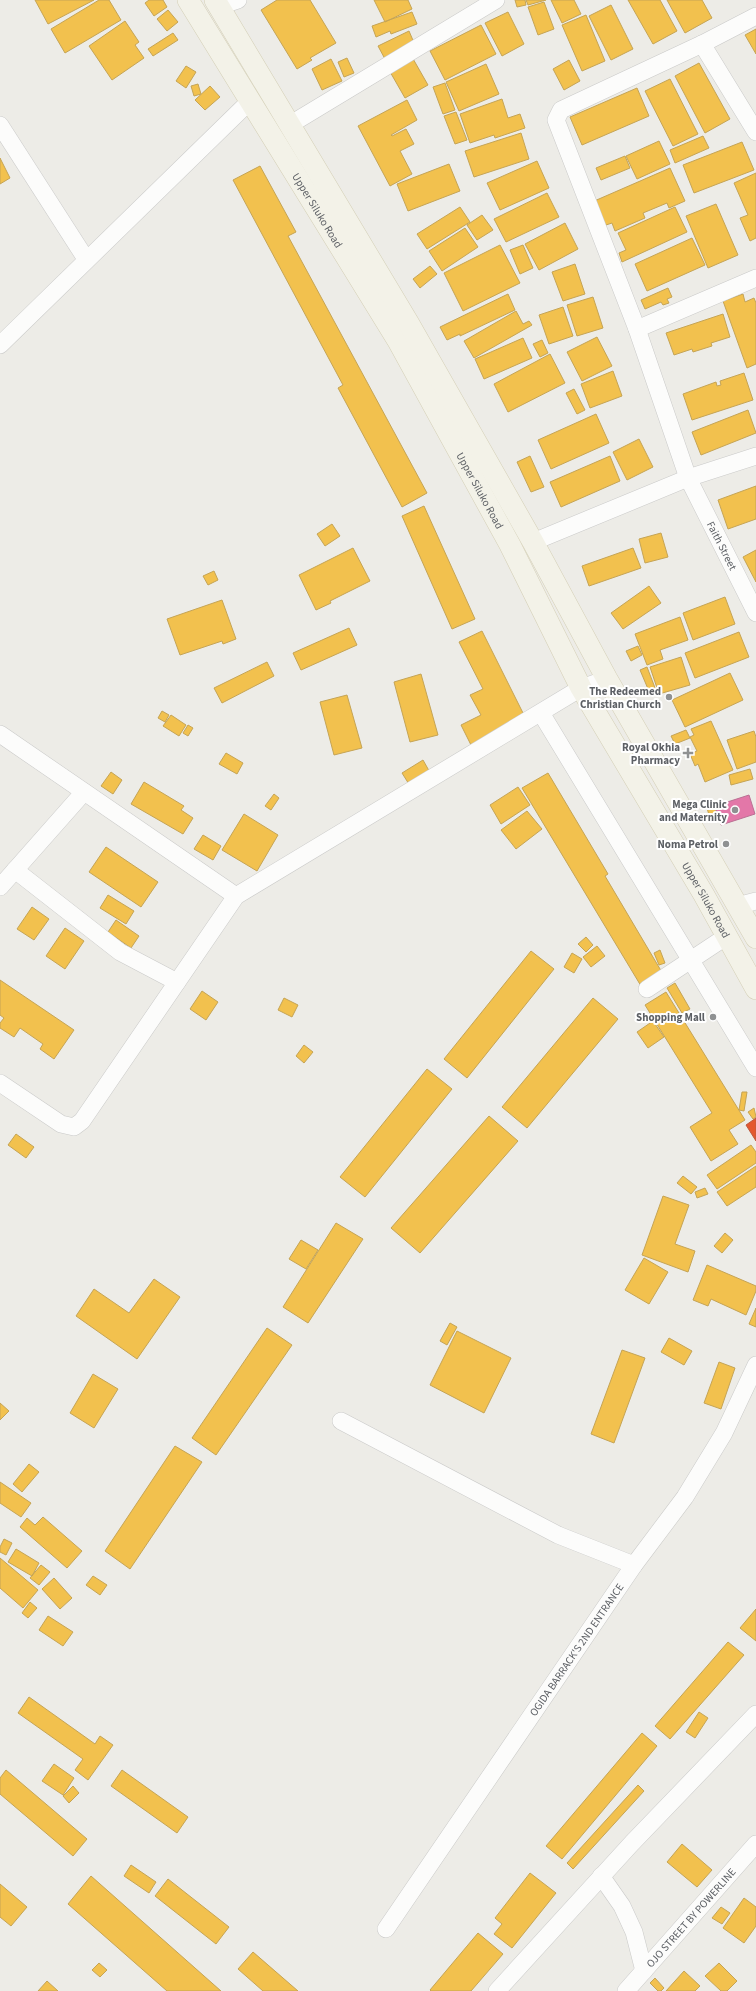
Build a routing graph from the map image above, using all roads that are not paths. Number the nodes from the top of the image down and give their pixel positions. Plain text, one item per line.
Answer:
1 (188, 0) edge
2 (496, 0) edge
3 (224, 2) edge
4 (756, 16) edge
5 (702, 44) junction
6 (251, 100) junction
7 (291, 124) junction
8 (0, 125) edge
9 (756, 132) edge
10 (86, 259) junction
11 (756, 278) edge
12 (637, 329) junction
13 (0, 345) edge
14 (756, 456) edge
15 (688, 478) junction
16 (533, 542) junction
17 (756, 614) edge
18 (607, 679) junction
19 (581, 688) junction
20 (541, 712) junction
21 (0, 734) edge
22 (84, 792) junction
23 (15, 870) junction
24 (0, 888) edge
25 (236, 896) junction
26 (747, 904) edge
27 (727, 936) junction
28 (756, 938) edge
29 (691, 959) junction
30 (177, 982) junction
31 (647, 989) dead end
32 (756, 989) edge
33 (756, 1068) edge
34 (0, 1083) edge
35 (756, 1365) edge
36 (341, 1421) dead end
37 (634, 1565) junction
38 (756, 1714) edge
39 (756, 1844) edge
40 (601, 1876) junction
41 (386, 1929) dead end
42 (644, 1971) junction
43 (498, 1991) edge
44 (626, 1991) edge

1 - 6 main road, Upper Siluko Road
2 - 7 street
3 - 7 main road, Upper Siluko Road
4 - 5 street, Faith Street
5 - 9 street
5 - 12 street, Faith Street
6 - 10 street
6 - 19 main road, Upper Siluko Road
7 - 16 main road, Upper Siluko Road
8 - 10 street
10 - 13 street
11 - 12 street
12 - 15 street, Faith Street
14 - 15 street
15 - 16 street
15 - 17 street, Faith Street
16 - 18 main road, Upper Siluko Road
18 - 19 street
18 - 26 main road, Upper Siluko Road
19 - 20 street
19 - 27 main road, Upper Siluko Road
20 - 25 street
20 - 29 street
21 - 22 street
22 - 23 street
22 - 25 street
23 - 24 street
23 - 30 street
25 - 30 street
26 - 28 main road, Upper Siluko Road
27 - 29 street
27 - 32 main road, Upper Siluko Road
29 - 31 street
29 - 33 street
30 - 34 street
35 - 37 street, OGIDA BARRACK'S 2ND ENTRANCE
36 - 37 street
37 - 41 street, OGIDA BARRACK'S 2ND ENTRANCE
38 - 40 street
39 - 42 street, OJO STREET BY POWERLINE
40 - 42 street
40 - 43 street
42 - 44 street, OJO STREET BY POWERLINE

